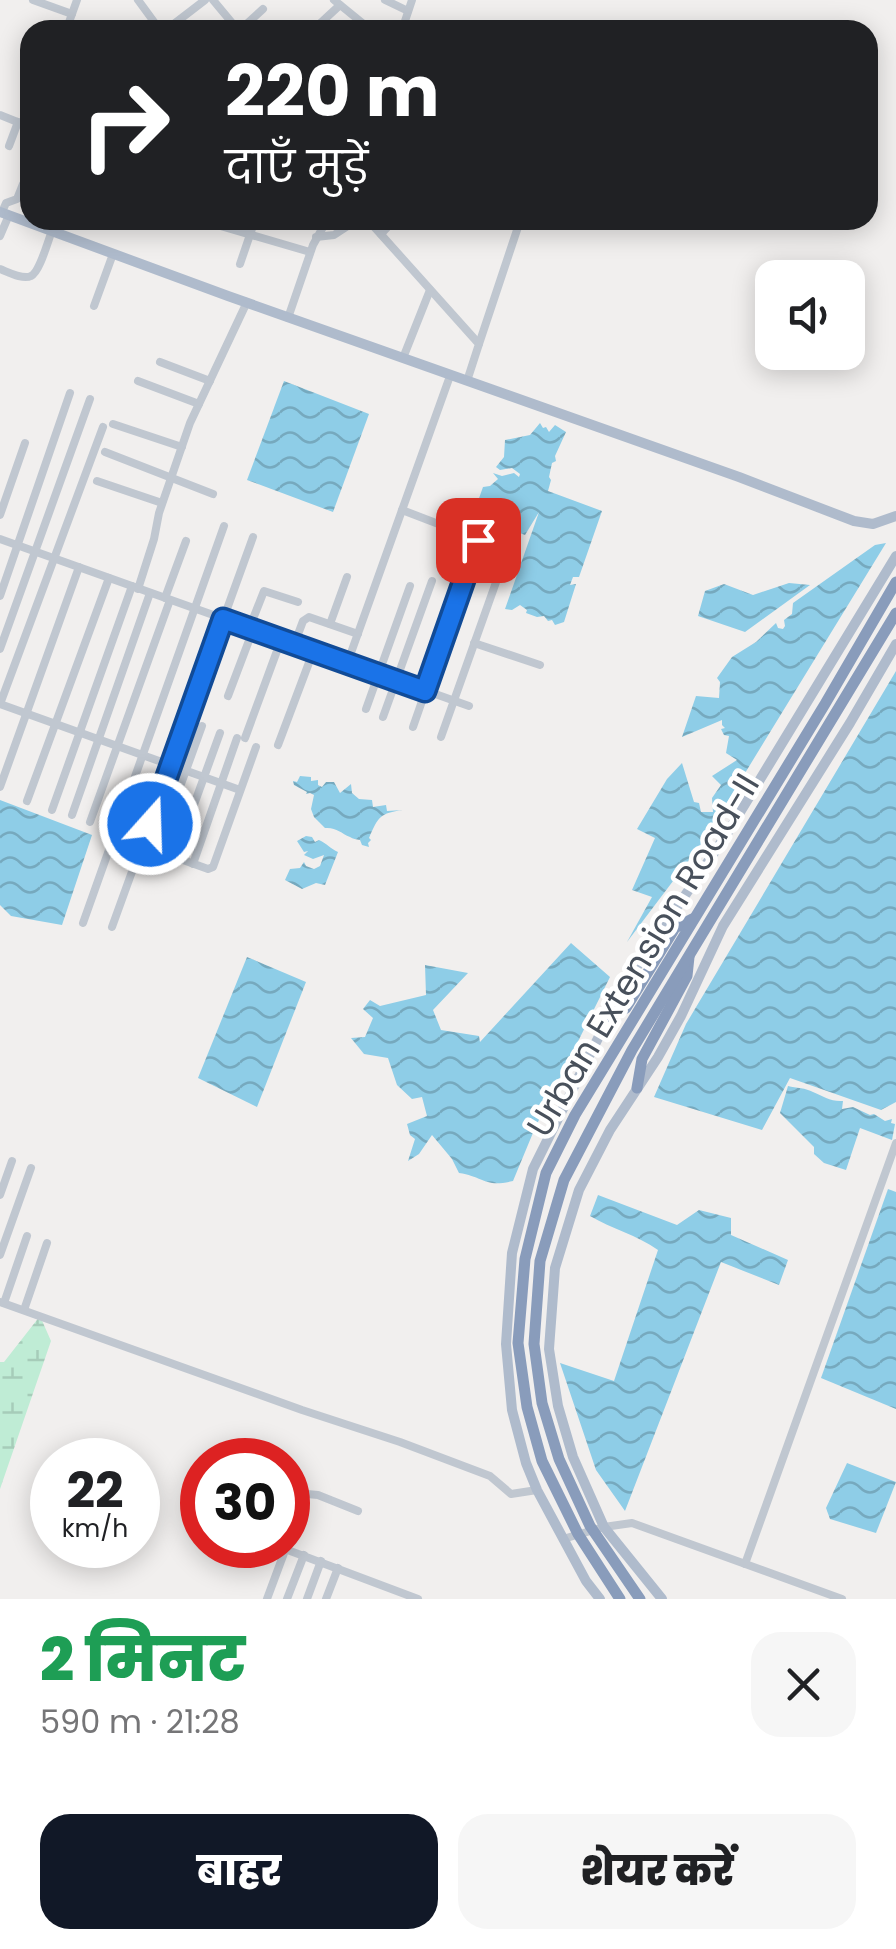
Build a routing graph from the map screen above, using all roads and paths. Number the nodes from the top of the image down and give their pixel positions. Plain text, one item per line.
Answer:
1 (33, 0) edge
2 (77, 0) edge
3 (138, 0) edge
4 (205, 0) edge
5 (213, 0) edge
6 (384, 0) edge
7 (412, 0) edge
8 (337, 2) edge
9 (263, 8) dead end
10 (408, 12) junction
11 (72, 14) junction
12 (70, 20) edge
13 (155, 20) edge
14 (177, 20) edge
15 (230, 20) edge
16 (250, 20) edge
17 (358, 20) edge
18 (405, 20) edge
19 (0, 116) edge
20 (18, 122) joint
21 (8, 146) dead end
22 (20, 192) edge
23 (4, 213) edge
24 (49, 230) edge
25 (236, 230) edge
26 (252, 230) edge
27 (321, 230) edge
28 (341, 230) edge
29 (377, 230) edge
30 (385, 230) edge
31 (517, 230) edge
32 (54, 232) junction
33 (381, 234) junction
34 (250, 235) junction
35 (0, 236) edge
36 (316, 237) junction
37 (310, 252) junction
38 (113, 254) junction
39 (240, 264) dead end
40 (0, 269) edge
41 (430, 290) junction
42 (247, 302) junction
43 (94, 306) dead end
44 (288, 318) junction
45 (478, 344) junction
46 (403, 358) junction
47 (160, 362) dead end
48 (450, 376) junction
49 (210, 381) junction
50 (466, 381) junction
51 (138, 382) dead end
52 (70, 393) dead end
53 (90, 399) dead end
54 (200, 404) junction
55 (25, 443) dead end
56 (182, 447) junction
57 (105, 452) dead end
58 (172, 476) junction
59 (97, 481) dead end
60 (213, 494) dead end
61 (162, 503) junction
62 (402, 510) junction
63 (0, 515) edge
64 (896, 516) edge
65 (224, 526) dead end
66 (253, 537) dead end
67 (0, 539) edge
68 (186, 540) dead end
69 (478, 540) junction
70 (18, 545) junction
71 (36, 552) junction
72 (896, 556) edge
73 (54, 558) junction
74 (78, 567) junction
75 (347, 577) dead end
76 (109, 578) junction
77 (432, 581) dead end
78 (896, 582) edge
79 (410, 586) dead end
80 (135, 587) junction
81 (150, 593) junction
82 (0, 596) edge
83 (168, 599) junction
84 (298, 602) dead end
85 (195, 609) junction
86 (896, 613) edge
87 (223, 619) junction
88 (330, 624) junction
89 (251, 629) junction
90 (358, 634) junction
91 (282, 640) junction
92 (474, 643) junction
93 (294, 644) junction
94 (896, 644) edge
95 (0, 650) edge
96 (313, 652) junction
97 (347, 664) junction
98 (540, 665) dead end
99 (378, 675) junction
100 (396, 681) junction
101 (425, 691) junction
102 (228, 696) dead end
103 (453, 700) junction
104 (469, 706) dead end
105 (366, 709) dead end
106 (27, 714) junction
107 (383, 717) dead end
108 (56, 724) junction
109 (202, 726) dead end
110 (413, 727) dead end
111 (220, 732) dead end
112 (80, 733) junction
113 (441, 738) dead end
114 (99, 740) junction
115 (278, 745) dead end
116 (256, 746) dead end
117 (118, 747) junction
118 (142, 756) junction
119 (170, 766) junction
120 (186, 771) junction
121 (204, 777) junction
122 (221, 783) junction
123 (0, 787) edge
124 (240, 790) junction
125 (28, 801) dead end
126 (52, 810) dead end
127 (72, 816) dead end
128 (90, 822) dead end
129 (174, 857) junction
130 (194, 864) junction
131 (696, 916) junction
132 (82, 923) dead end
133 (112, 927) dead end
134 (690, 953) junction
135 (610, 1016) junction
136 (638, 1088) junction
137 (896, 1143) edge
138 (894, 1156) edge
139 (12, 1161) dead end
140 (31, 1168) dead end
141 (884, 1178) junction
142 (896, 1182) edge
143 (0, 1194) edge
144 (26, 1236) dead end
145 (46, 1243) dead end
146 (0, 1254) edge
147 (2, 1302) edge
148 (24, 1310) junction
149 (538, 1490) junction
150 (310, 1494) edge
151 (358, 1511) dead end
152 (596, 1530) junction
153 (580, 1537) junction
154 (563, 1539) junction
155 (310, 1557) edge
156 (321, 1562) junction
157 (745, 1564) junction
158 (278, 1568) edge
159 (299, 1568) edge
160 (338, 1568) junction
161 (267, 1599) edge
162 (287, 1599) edge
163 (307, 1599) edge
164 (326, 1599) edge
165 (418, 1599) edge
166 (600, 1599) edge
167 (620, 1599) edge
168 (640, 1599) edge
169 (662, 1599) edge
170 (842, 1599) edge

1 - 11 street
2 - 11 street
3 - 13 street
4 - 14 street
5 - 15 street
6 - 10 street
7 - 10 street
8 - 17 street
9 - 16 street
10 - 18 street
11 - 12 street
19 - 20 street
20 - 21 street
22 - 23 street
23 - 35 street
24 - 32 main road
25 - 34 street
26 - 34 street
27 - 36 street
28 - 36 street
29 - 33 street
30 - 33 street
31 - 45 street
32 - 38 main road
32 - 40 street
33 - 41 street
34 - 37 street
34 - 39 street
36 - 37 street
37 - 44 street
38 - 42 main road
38 - 43 street
41 - 45 street
41 - 46 street
42 - 44 main road
42 - 49 street
44 - 46 main road
45 - 50 street
46 - 48 main road
47 - 49 street
48 - 50 main road
48 - 62 street
49 - 54 street
50 - 64 main road
51 - 54 street
52 - 70 street
53 - 71 street
54 - 56 street
55 - 63 street
56 - 58 street
56 - 73 street
57 - 58 street
58 - 60 street
58 - 61 street
59 - 61 street
61 - 80 street
62 - 69 street
62 - 90 street
65 - 85 street
66 - 87 street
67 - 70 street
68 - 83 street
69 - 92 street
69 - 101 street
70 - 71 street
70 - 82 street
71 - 73 street
71 - 95 street
72 - 135 main road
73 - 74 street
73 - 106 street
74 - 76 street
74 - 106 street
75 - 88 street
76 - 80 street
76 - 108 street
77 - 100 street
78 - 131 highway, Urban Extension Road-II
79 - 99 street
80 - 81 street
80 - 112 street
81 - 83 street
81 - 114 street
83 - 85 street
83 - 117 street
84 - 89 street
85 - 87 street
85 - 118 street
86 - 134 highway, Urban Extension Road-II
87 - 89 street
87 - 119 street
88 - 90 street
88 - 93 street
89 - 91 street
89 - 102 street
90 - 97 street
91 - 93 street
91 - 122 street
92 - 98 street
92 - 103 street
93 - 96 street
94 - 136 main road
96 - 97 street
96 - 115 street
97 - 99 street
99 - 100 street
99 - 105 street
100 - 101 street
100 - 107 street
101 - 103 street
101 - 110 street
103 - 104 street
103 - 113 street
106 - 108 street
106 - 123 street
108 - 112 street
108 - 125 street
109 - 120 street
111 - 121 street
112 - 114 street
112 - 126 street
114 - 117 street
114 - 127 street
116 - 124 street
117 - 118 street
117 - 128 street
118 - 119 street
118 - 132 street
119 - 120 street
119 - 133 street
120 - 121 street
120 - 129 street
121 - 122 street
121 - 129 street
122 - 124 street
122 - 130 street
124 - 130 street
129 - 130 street
131 - 135 highway
131 - 153 highway, Urban Extension Road-II
134 - 136 highway
134 - 152 highway, Urban Extension Road-II
135 - 149 main road
136 - 152 main road
137 - 138 street
138 - 141 street
139 - 143 street
140 - 146 street
141 - 142 street
141 - 157 street
144 - 147 street
145 - 148 street
147 - 148 street
148 - 149 street
149 - 154 main road
150 - 151 street
152 - 153 street
152 - 157 street
152 - 168 highway, Urban Extension Road-II
152 - 169 main road
153 - 154 street
153 - 167 highway, Urban Extension Road-II
154 - 166 main road
155 - 156 street
156 - 160 street
156 - 163 street
157 - 170 street
158 - 161 street
159 - 162 street
160 - 164 street
160 - 165 street

